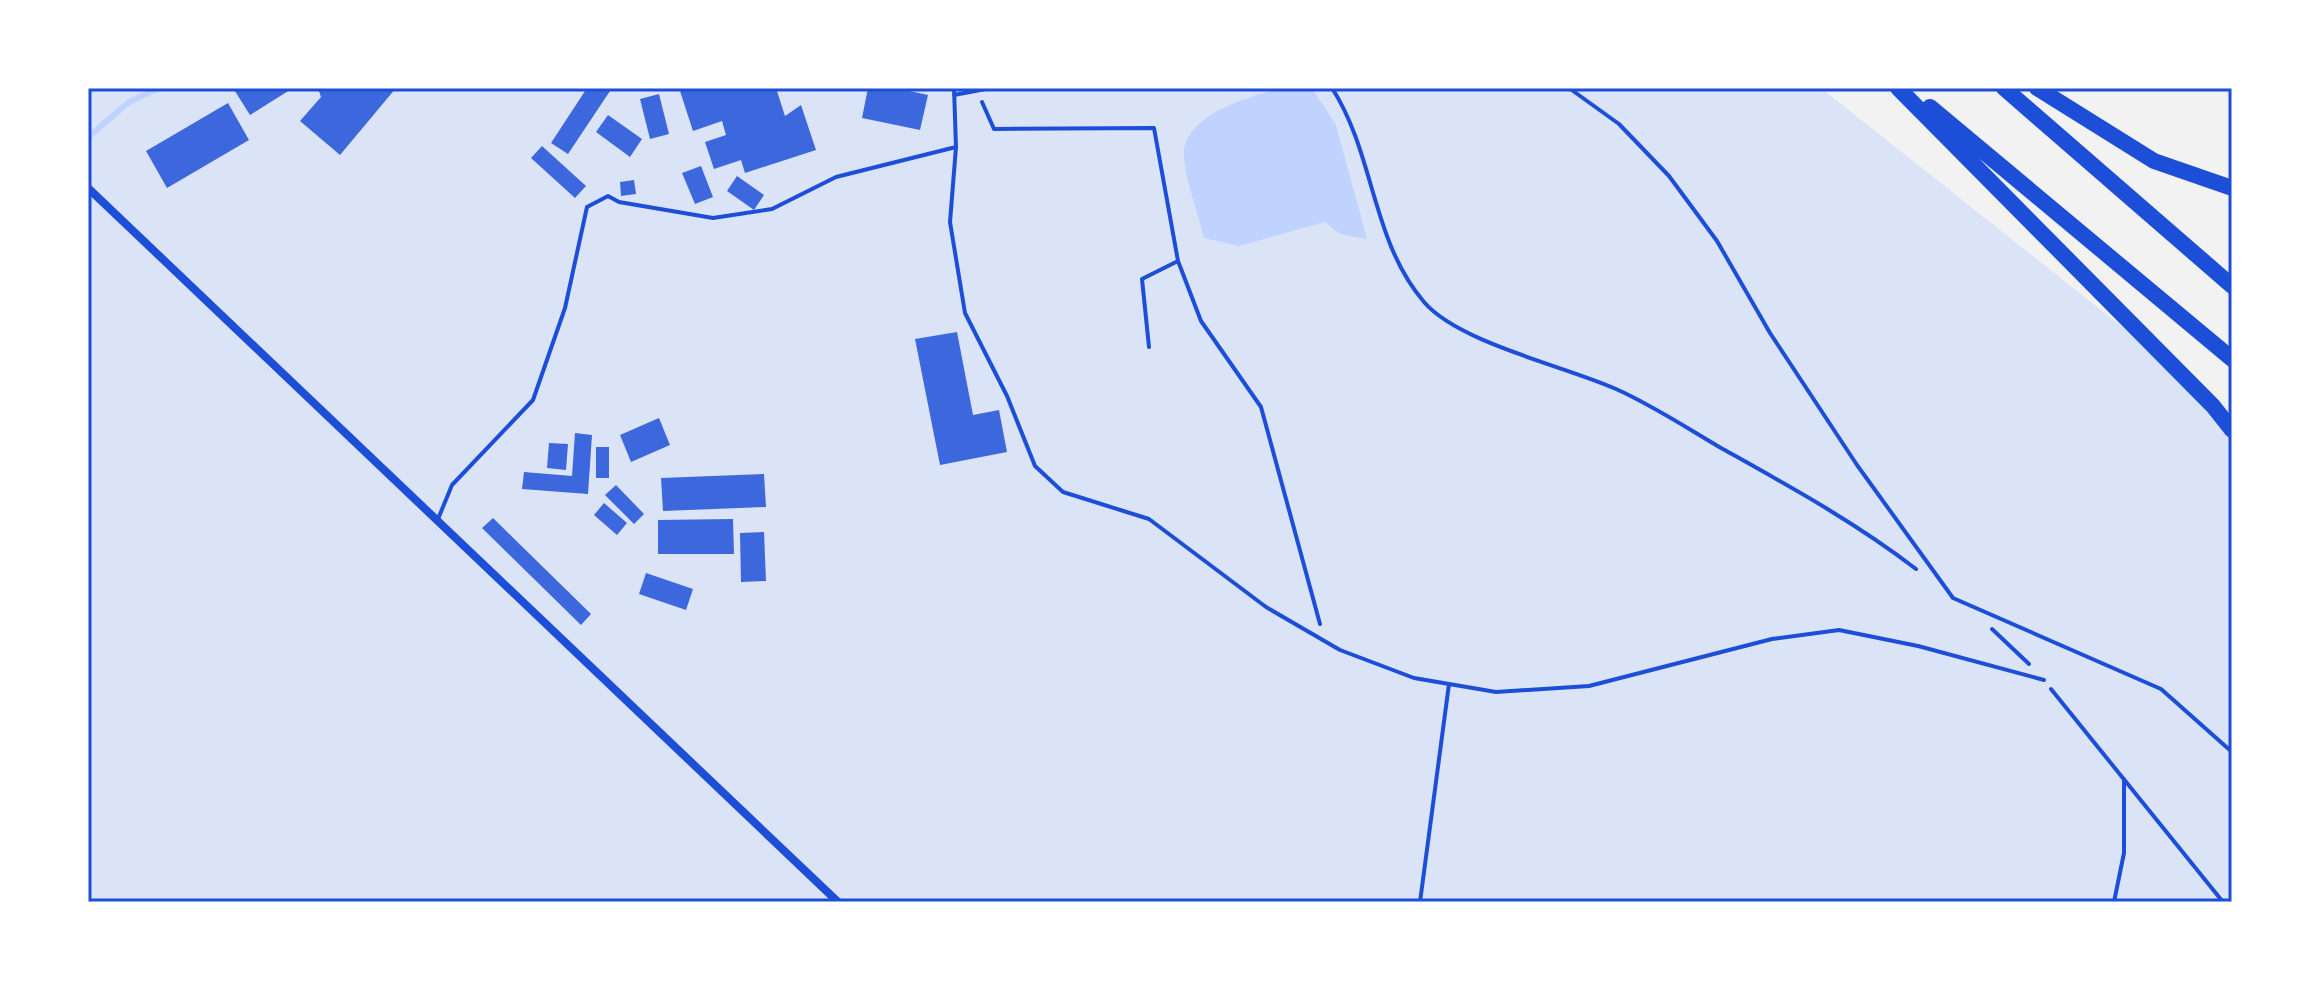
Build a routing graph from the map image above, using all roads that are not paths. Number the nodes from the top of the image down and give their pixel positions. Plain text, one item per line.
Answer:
1 (954, 88) edge
2 (991, 88) edge
3 (1569, 88) edge
4 (1898, 88) edge
5 (1907, 88) edge
6 (2004, 88) edge
7 (2037, 88) edge
8 (954, 95) junction
9 (956, 147) junction
10 (88, 188) edge
11 (2232, 188) edge
12 (2232, 286) edge
13 (2232, 359) edge
14 (2232, 430) edge
15 (437, 521) junction
16 (2044, 680) road end
17 (1449, 684) junction
18 (2232, 752) edge
19 (838, 902) edge
20 (1420, 902) edge

1 - 8 lane
2 - 8 lane
3 - 18 lane
4 - 14 highway
5 - 13 highway
6 - 12 highway
7 - 11 highway
8 - 9 lane
9 - 15 lane
9 - 17 lane
10 - 15 street
15 - 19 street
16 - 17 lane
17 - 20 lane

